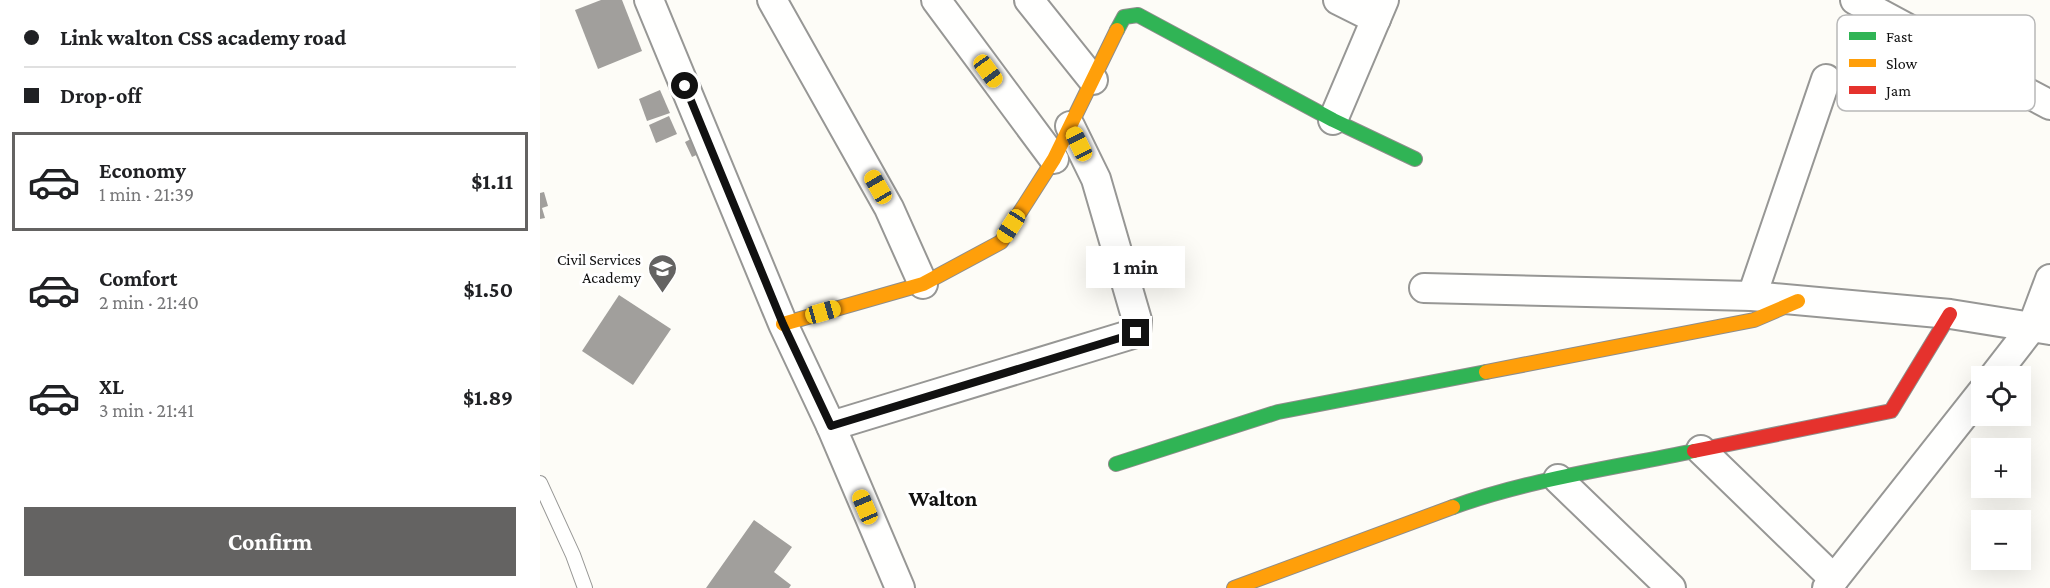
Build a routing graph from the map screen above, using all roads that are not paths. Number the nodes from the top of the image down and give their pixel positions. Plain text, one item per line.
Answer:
1 (649, 0) edge
2 (772, 0) edge
3 (936, 0) edge
4 (1029, 0) edge
5 (1338, 0) edge
6 (1855, 0) edge
7 (1380, 9) edge
8 (1883, 15) edge
9 (1826, 79) dead end
10 (1093, 80) junction
11 (2035, 97) edge
12 (2050, 105) edge
13 (1333, 120) junction
14 (1070, 126) junction
15 (1054, 159) junction
16 (1415, 159) dead end
17 (2050, 279) edge
18 (923, 284) junction
19 (1424, 288) dead end
20 (1752, 296) junction
21 (1798, 301) junction
22 (1950, 314) junction
23 (783, 324) junction
24 (2041, 329) edge
25 (2004, 366) edge
26 (1971, 406) edge
27 (831, 426) junction
28 (1701, 450) junction
29 (1116, 464) dead end
30 (1558, 479) junction
31 (540, 483) edge
32 (1831, 583) edge
33 (585, 588) edge
34 (900, 588) edge
35 (1234, 588) edge
36 (1671, 588) edge

1 - 23 street
2 - 18 street
3 - 15 street
4 - 10 street
5 - 7 street
6 - 8 street
7 - 13 street
9 - 20 street
10 - 13 street
10 - 14 street
11 - 12 street
13 - 16 street
14 - 15 street
14 - 27 street
15 - 18 street
17 - 24 street
18 - 23 street
19 - 20 street
20 - 21 street
21 - 22 street
21 - 29 street
22 - 24 street
22 - 28 street
23 - 27 street
24 - 25 street
26 - 32 street
27 - 34 street
28 - 30 street
28 - 32 street
30 - 35 street
30 - 36 street
31 - 33 lane

